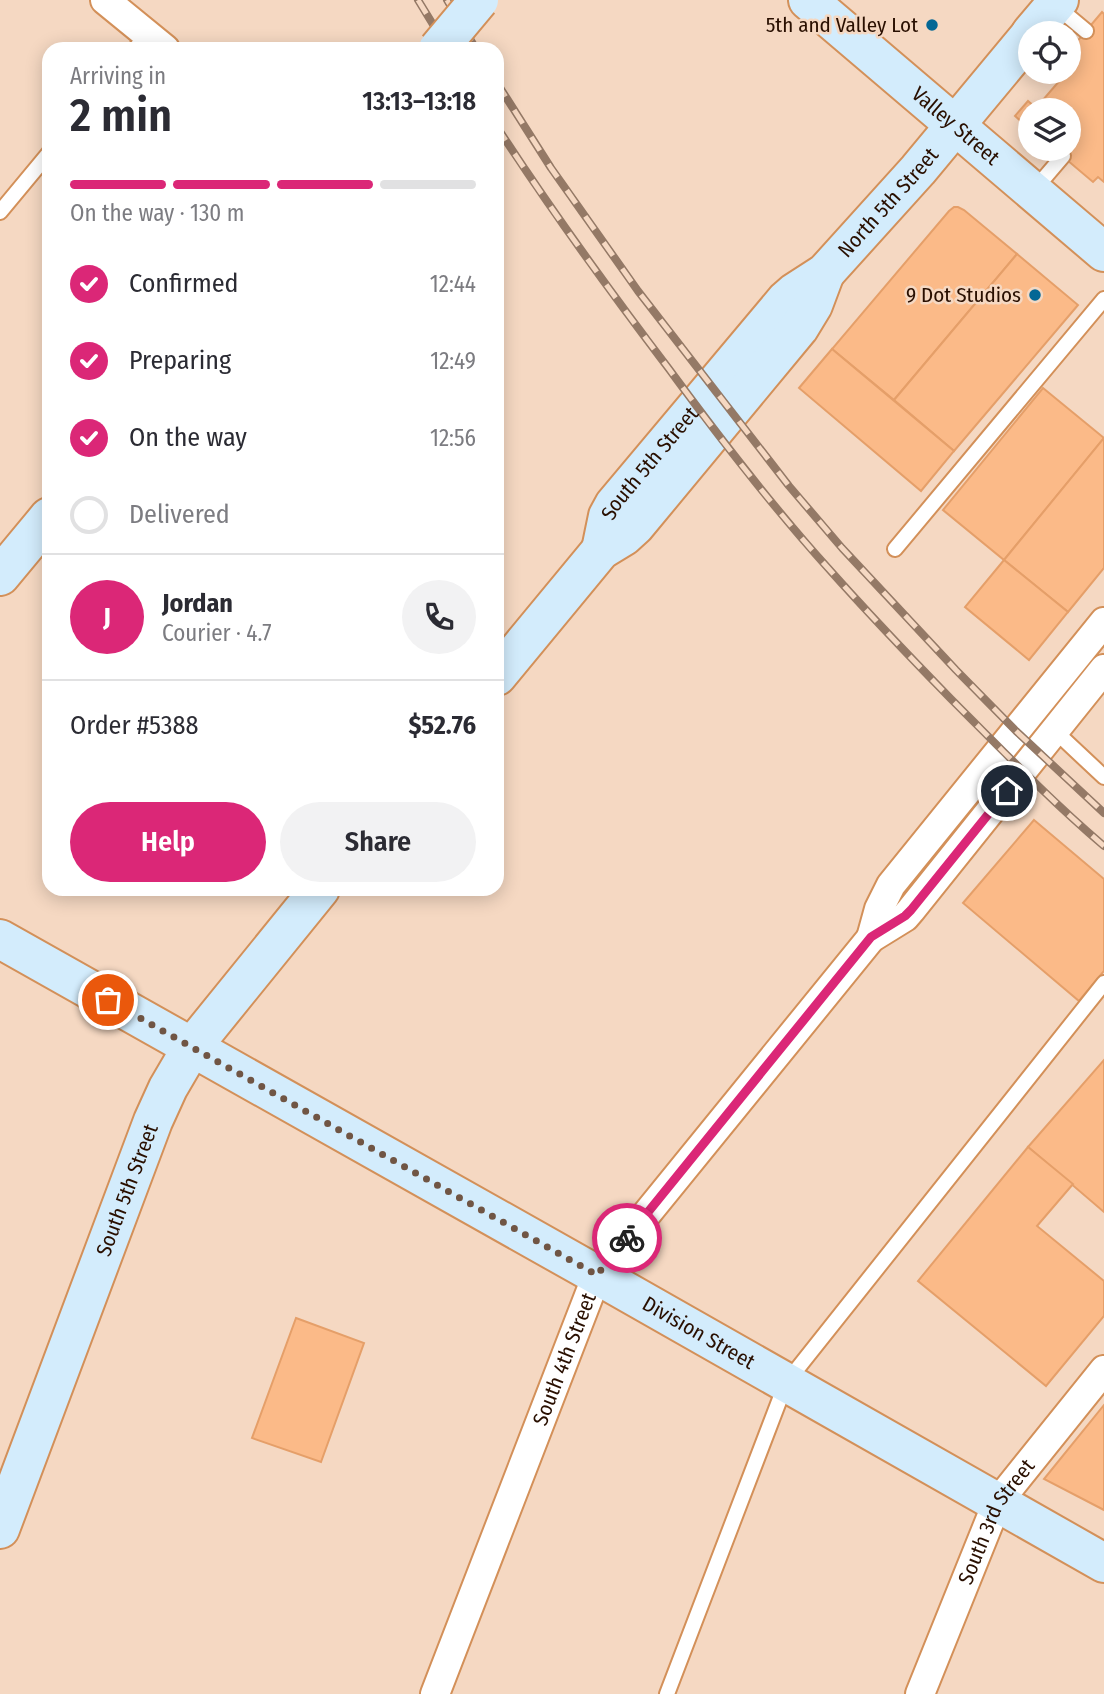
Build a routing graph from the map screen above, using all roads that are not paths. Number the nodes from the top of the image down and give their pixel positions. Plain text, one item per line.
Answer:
1 (105, 0) edge
2 (479, 0) edge
3 (808, 0) edge
4 (1081, 31) edge
5 (1086, 32) dead end
6 (147, 42) edge
7 (444, 42) edge
8 (1018, 50) edge
9 (956, 125) junction
10 (42, 161) edge
11 (1059, 161) edge
12 (1033, 191) junction
13 (0, 212) edge
14 (1104, 252) edge
15 (825, 273) junction
16 (1104, 299) edge
17 (713, 386) joint
18 (715, 430) joint
19 (42, 525) edge
20 (895, 549) dead end
21 (601, 550) junction
22 (0, 576) edge
23 (1104, 622) edge
24 (504, 668) edge
25 (1104, 668) edge
26 (1055, 731) junction
27 (1104, 777) edge
28 (314, 896) edge
29 (871, 937) junction
30 (0, 939) edge
31 (1104, 983) edge
32 (191, 1047) junction
33 (597, 1275) junction
34 (1104, 1370) edge
35 (786, 1383) junction
36 (997, 1503) junction
37 (0, 1529) edge
38 (1104, 1563) edge
39 (435, 1694) edge
40 (667, 1694) edge
41 (920, 1694) edge

1 - 6 street
2 - 7 street, bridge
3 - 9 street, Valley Street
4 - 5 lane
8 - 9 street, North 5th Street
9 - 12 street, Valley Street
9 - 15 street, North 5th Street
10 - 13 lane
11 - 12 lane
12 - 14 street, Valley Street
15 - 17 street, North 5th Street
15 - 18 street, North 5th Street
16 - 20 lane
17 - 21 street, South 5th Street
18 - 21 street, South 5th Street
19 - 22 street
21 - 24 street, South 5th Street
23 - 29 street, South 4th Street
25 - 26 street, South 4th Street
26 - 27 lane
26 - 29 street, South 4th Street
28 - 32 street, South 5th Street
29 - 33 street, South 4th Street
30 - 32 street, Division Street
31 - 35 lane
32 - 33 street, Division Street
32 - 37 street, South 5th Street
33 - 35 street, Division Street
33 - 39 street, South 4th Street
34 - 36 street, South 3rd Street
35 - 36 street, Division Street
35 - 40 lane
36 - 38 street, Division Street
36 - 41 street, South 3rd Street

